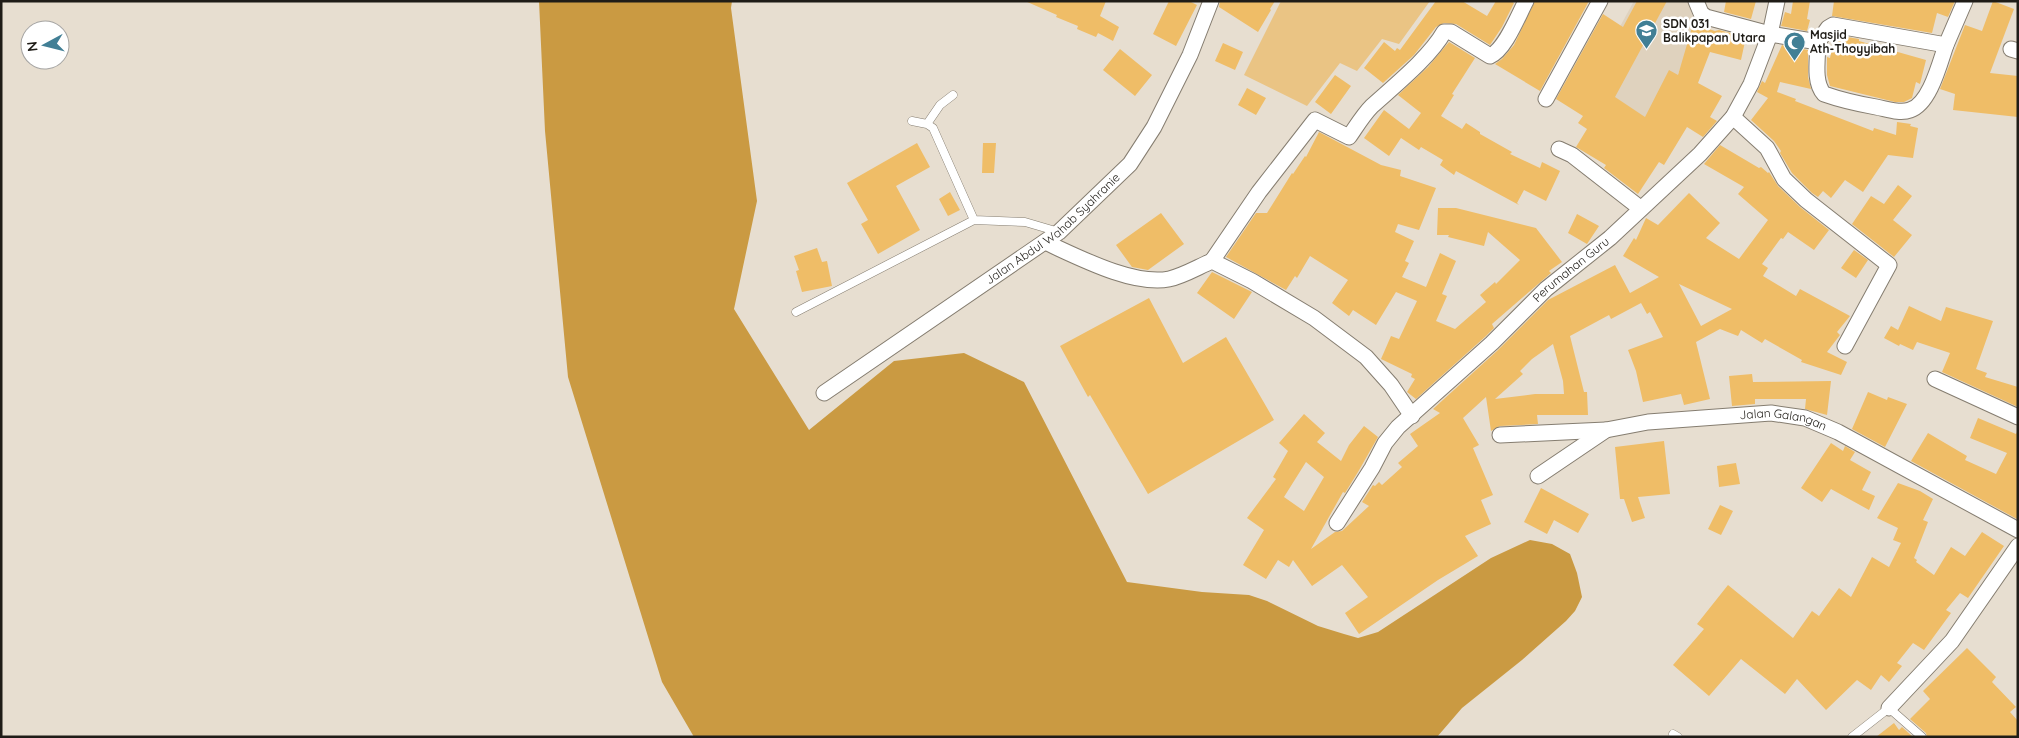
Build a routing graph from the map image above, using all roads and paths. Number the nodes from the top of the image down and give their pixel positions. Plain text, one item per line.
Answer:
1 (1211, 1) edge
2 (1526, 1) edge
3 (1600, 1) edge
4 (1696, 1) edge
5 (1777, 1) edge
6 (1965, 1) edge
7 (1770, 34) junction
8 (1818, 42) junction
9 (1946, 44) junction
10 (953, 95) dead end
11 (1546, 99) dead end
12 (1733, 117) junction
13 (912, 121) dead end
14 (927, 124) junction
15 (1559, 148) dead end
16 (1640, 208) junction
17 (974, 220) junction
18 (1058, 232) junction
19 (1045, 242) junction
20 (1212, 261) junction
21 (796, 312) dead end
22 (1845, 346) dead end
23 (1935, 379) dead end
24 (824, 393) dead end
25 (1412, 416) junction
26 (2018, 417) edge
27 (1606, 430) junction
28 (1500, 435) dead end
29 (1538, 476) dead end
30 (1337, 523) dead end
31 (2018, 530) edge
32 (2018, 546) edge
33 (1889, 708) junction
34 (1852, 737) edge
35 (1922, 737) edge

1 - 18 street, Jalan Abdul Wahab Syahranie
2 - 20 street
3 - 11 street
4 - 7 street
5 - 7 street, Perumahan Guru
6 - 9 street
7 - 8 street
7 - 12 street, Perumahan Guru
8 - 9 street
8 - 9 street
10 - 14 lane
12 - 16 street, Perumahan Guru
12 - 22 street
13 - 14 lane
14 - 17 lane
15 - 16 street
16 - 25 street, Perumahan Guru
17 - 18 lane
17 - 21 lane
18 - 19 street, Jalan Abdul Wahab Syahranie
19 - 20 street
19 - 24 street, Jalan Abdul Wahab Syahranie
20 - 25 street
23 - 26 street
25 - 30 street, Perumahan Guru
27 - 28 street
27 - 29 street, Jalan Galangan
27 - 31 street, Jalan Galangan
32 - 33 street
33 - 34 lane
33 - 35 lane

